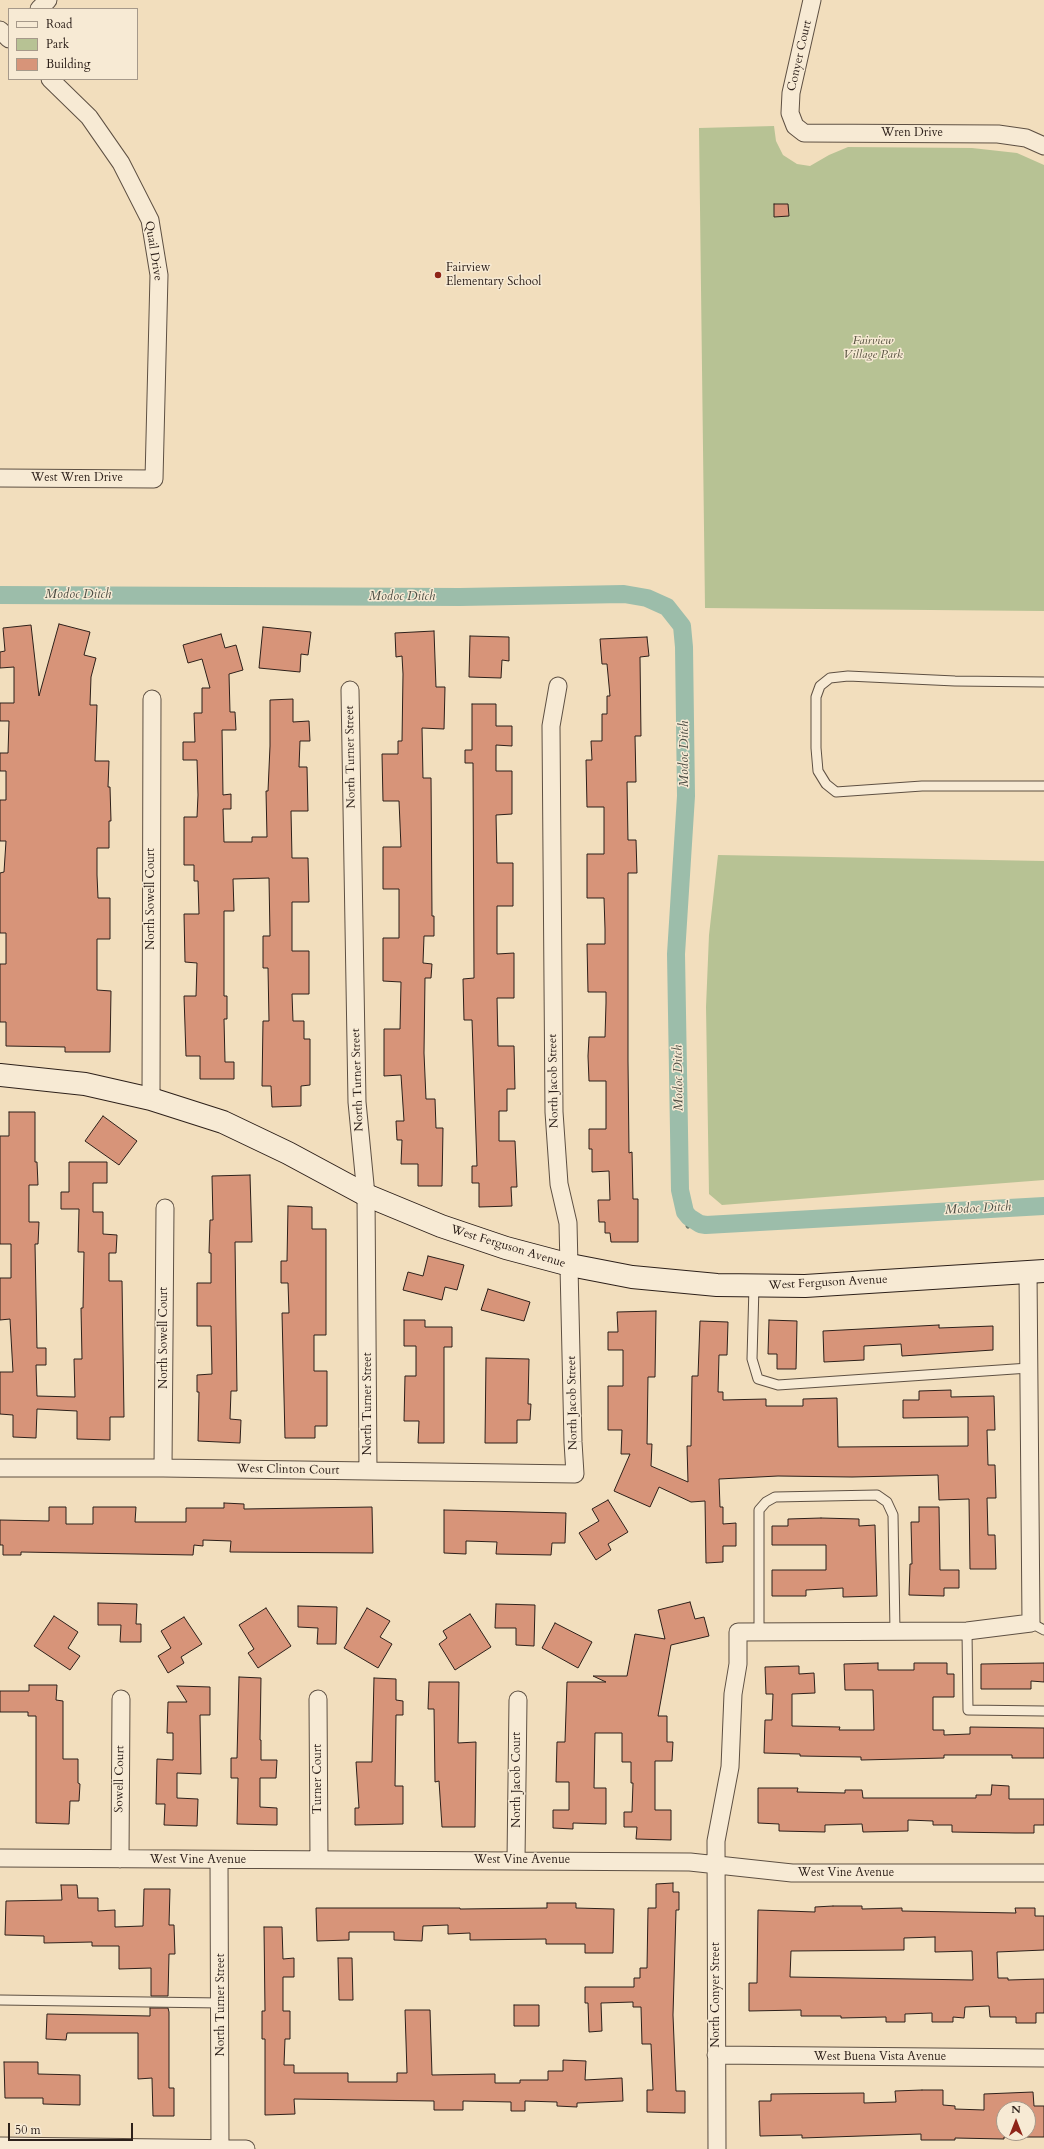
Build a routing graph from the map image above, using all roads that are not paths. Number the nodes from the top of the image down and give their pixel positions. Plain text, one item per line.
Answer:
1 (48, 0) edge
2 (812, 0) edge
3 (40, 8) edge
4 (51, 80) edge
5 (790, 113) joint
6 (1044, 146) edge
7 (0, 478) edge
8 (154, 479) joint
9 (1044, 682) edge
10 (558, 686) dead end
11 (350, 690) dead end
12 (152, 699) dead end
13 (1044, 786) edge
14 (0, 1075) edge
15 (151, 1099) junction
16 (366, 1195) junction
17 (165, 1208) dead end
18 (570, 1265) junction
19 (1036, 1271) edge
20 (754, 1286) junction
21 (1029, 1368) junction
22 (0, 1468) edge
23 (163, 1468) junction
24 (368, 1471) junction
25 (575, 1474) joint
26 (1038, 1627) edge
27 (895, 1631) junction
28 (967, 1631) junction
29 (759, 1632) junction
30 (318, 1698) dead end
31 (121, 1699) dead end
32 (518, 1700) dead end
33 (1044, 1711) edge
34 (0, 1858) edge
35 (120, 1859) junction
36 (318, 1859) junction
37 (219, 1860) junction
38 (516, 1860) junction
39 (716, 1866) junction
40 (1044, 1873) edge
41 (0, 2000) edge
42 (221, 2003) junction
43 (716, 2055) junction
44 (1044, 2058) edge
45 (0, 2146) edge
46 (220, 2149) edge
47 (246, 2149) edge
48 (717, 2149) edge

1 - 3 street
2 - 5 street, Conyer Court
4 - 8 street, Quail Drive
5 - 6 street, Wren Drive
7 - 8 street, West Wren Drive
9 - 13 lane
10 - 18 street, North Jacob Street
11 - 16 street, North Turner Street
12 - 15 street, North Sowell Court
14 - 15 street, West Ferguson Avenue
15 - 16 street, West Ferguson Avenue
16 - 18 street, West Ferguson Avenue
16 - 24 street, North Turner Street
17 - 23 street, North Sowell Court
18 - 20 street, West Ferguson Avenue
18 - 25 street, North Jacob Street
19 - 20 street, West Ferguson Avenue
19 - 21 street
20 - 21 lane
21 - 26 street
22 - 23 street, West Clinton Court
23 - 24 street, West Clinton Court
24 - 25 street, West Clinton Court
26 - 28 street
27 - 28 street
27 - 29 street
27 - 29 lane
28 - 33 lane
29 - 39 street, North Conyer Street
30 - 36 street, Turner Court
31 - 35 street, Sowell Court
32 - 38 street, North Jacob Court
34 - 35 street, West Vine Avenue
35 - 37 street, West Vine Avenue
36 - 37 street, West Vine Avenue
36 - 38 street, West Vine Avenue
37 - 42 street, North Turner Street
38 - 39 street, West Vine Avenue
39 - 40 street, West Vine Avenue
39 - 43 street, North Conyer Street
41 - 42 lane
42 - 46 street, North Turner Street
43 - 44 street, West Buena Vista Avenue
43 - 48 street, North Conyer Street
45 - 46 street
46 - 47 street

